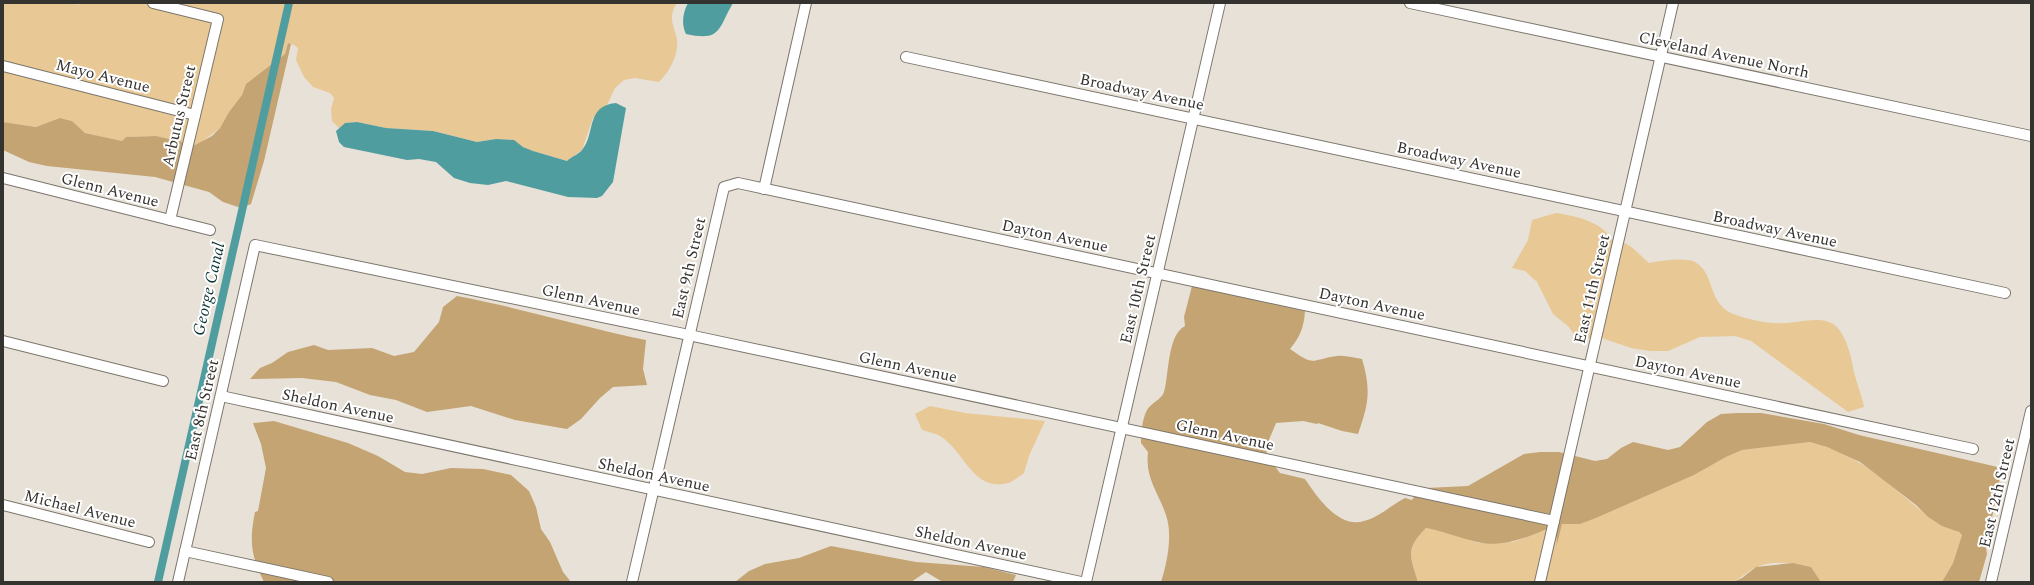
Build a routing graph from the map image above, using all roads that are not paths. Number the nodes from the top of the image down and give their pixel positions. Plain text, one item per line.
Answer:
1 (153, 3) edge
2 (806, 3) edge
3 (1220, 3) edge
4 (1410, 3) edge
5 (1673, 3) edge
6 (906, 57) dead end
7 (1661, 57) junction
8 (3, 66) edge
9 (195, 115) junction
10 (1193, 119) junction
11 (2031, 136) edge
12 (3, 178) edge
13 (764, 189) junction
14 (1625, 212) junction
15 (170, 220) junction
16 (210, 230) dead end
17 (255, 245) joint
18 (1158, 274) junction
19 (2005, 294) dead end
20 (689, 335) junction
21 (3, 342) edge
22 (1590, 366) junction
23 (162, 381) dead end
24 (221, 396) junction
25 (2031, 411) edge
26 (1122, 428) junction
27 (1973, 449) dead end
28 (653, 490) junction
29 (3, 505) edge
30 (1554, 521) junction
31 (150, 542) dead end
32 (185, 551) junction
33 (178, 582) edge
34 (328, 582) edge
35 (632, 582) edge
36 (1081, 582) edge
37 (1086, 582) edge
38 (1540, 582) edge
39 (1991, 582) edge

1 - 9 street, Arbutus Street
2 - 13 street
3 - 10 street, East 10th Street
4 - 7 street, Cleveland Avenue North
5 - 7 street, East 11th Street
6 - 10 street, Broadway Avenue
7 - 11 street, Cleveland Avenue North
7 - 14 street, East 11th Street
8 - 9 street, Mayo Avenue
9 - 15 street, Arbutus Street
10 - 14 street, Broadway Avenue
10 - 18 street, East 10th Street
12 - 15 street, Glenn Avenue
13 - 18 street, Dayton Avenue
13 - 20 street, East 9th Street
14 - 19 street, Broadway Avenue
14 - 22 street, East 11th Street
15 - 16 street, Glenn Avenue
17 - 20 street, Glenn Avenue
17 - 24 street, East 8th Street
18 - 22 street, Dayton Avenue
18 - 26 street, East 10th Street
20 - 26 street, Glenn Avenue
20 - 28 street, East 9th Street
21 - 23 street
22 - 27 street, Dayton Avenue
22 - 30 street, East 11th Street
24 - 28 street, Sheldon Avenue
24 - 32 street, East 8th Street
25 - 39 street, East 12th Street
26 - 30 street, Glenn Avenue
26 - 37 street, East 10th Street
28 - 35 street, East 9th Street
28 - 36 street, Sheldon Avenue
29 - 31 street, Michael Avenue
30 - 38 street, East 11th Street
32 - 33 street, East 8th Street
32 - 34 street

